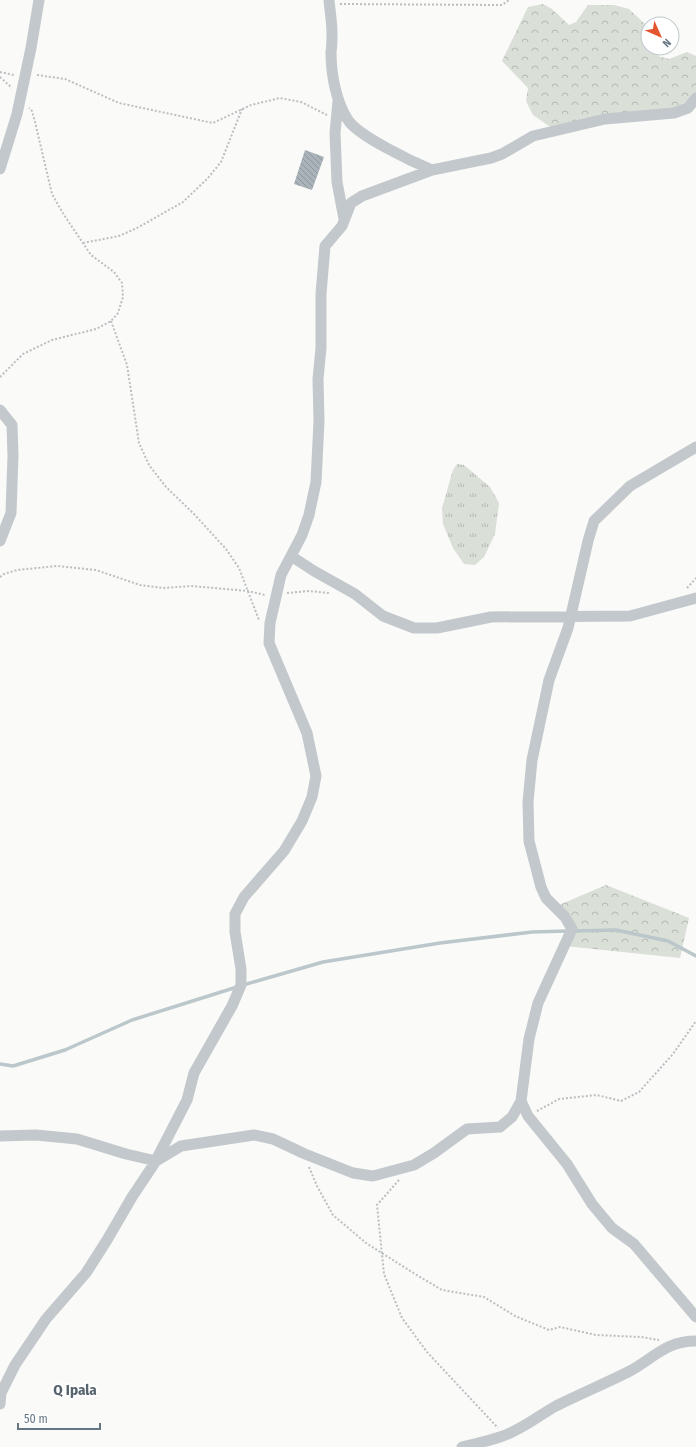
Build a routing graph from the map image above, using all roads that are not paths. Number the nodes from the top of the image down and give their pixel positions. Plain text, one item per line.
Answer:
1 (39, 0) edge
2 (329, 2) edge
3 (696, 98) edge
4 (338, 99) junction
5 (0, 169) edge
6 (432, 170) junction
7 (344, 222) junction
8 (0, 410) edge
9 (696, 447) edge
10 (0, 541) edge
11 (291, 556) junction
12 (696, 598) edge
13 (570, 616) junction
14 (521, 1101) junction
15 (0, 1136) edge
16 (156, 1161) junction
17 (696, 1317) edge
18 (696, 1341) edge
19 (0, 1404) edge
20 (462, 1447) edge

1 - 5 street
2 - 4 street
3 - 6 street
4 - 6 street
4 - 7 street
6 - 7 street
7 - 11 street
8 - 10 street
9 - 13 street
11 - 13 street
11 - 16 street
12 - 13 street
13 - 14 street
14 - 16 street
14 - 17 street
15 - 16 street
16 - 19 street
18 - 20 street

